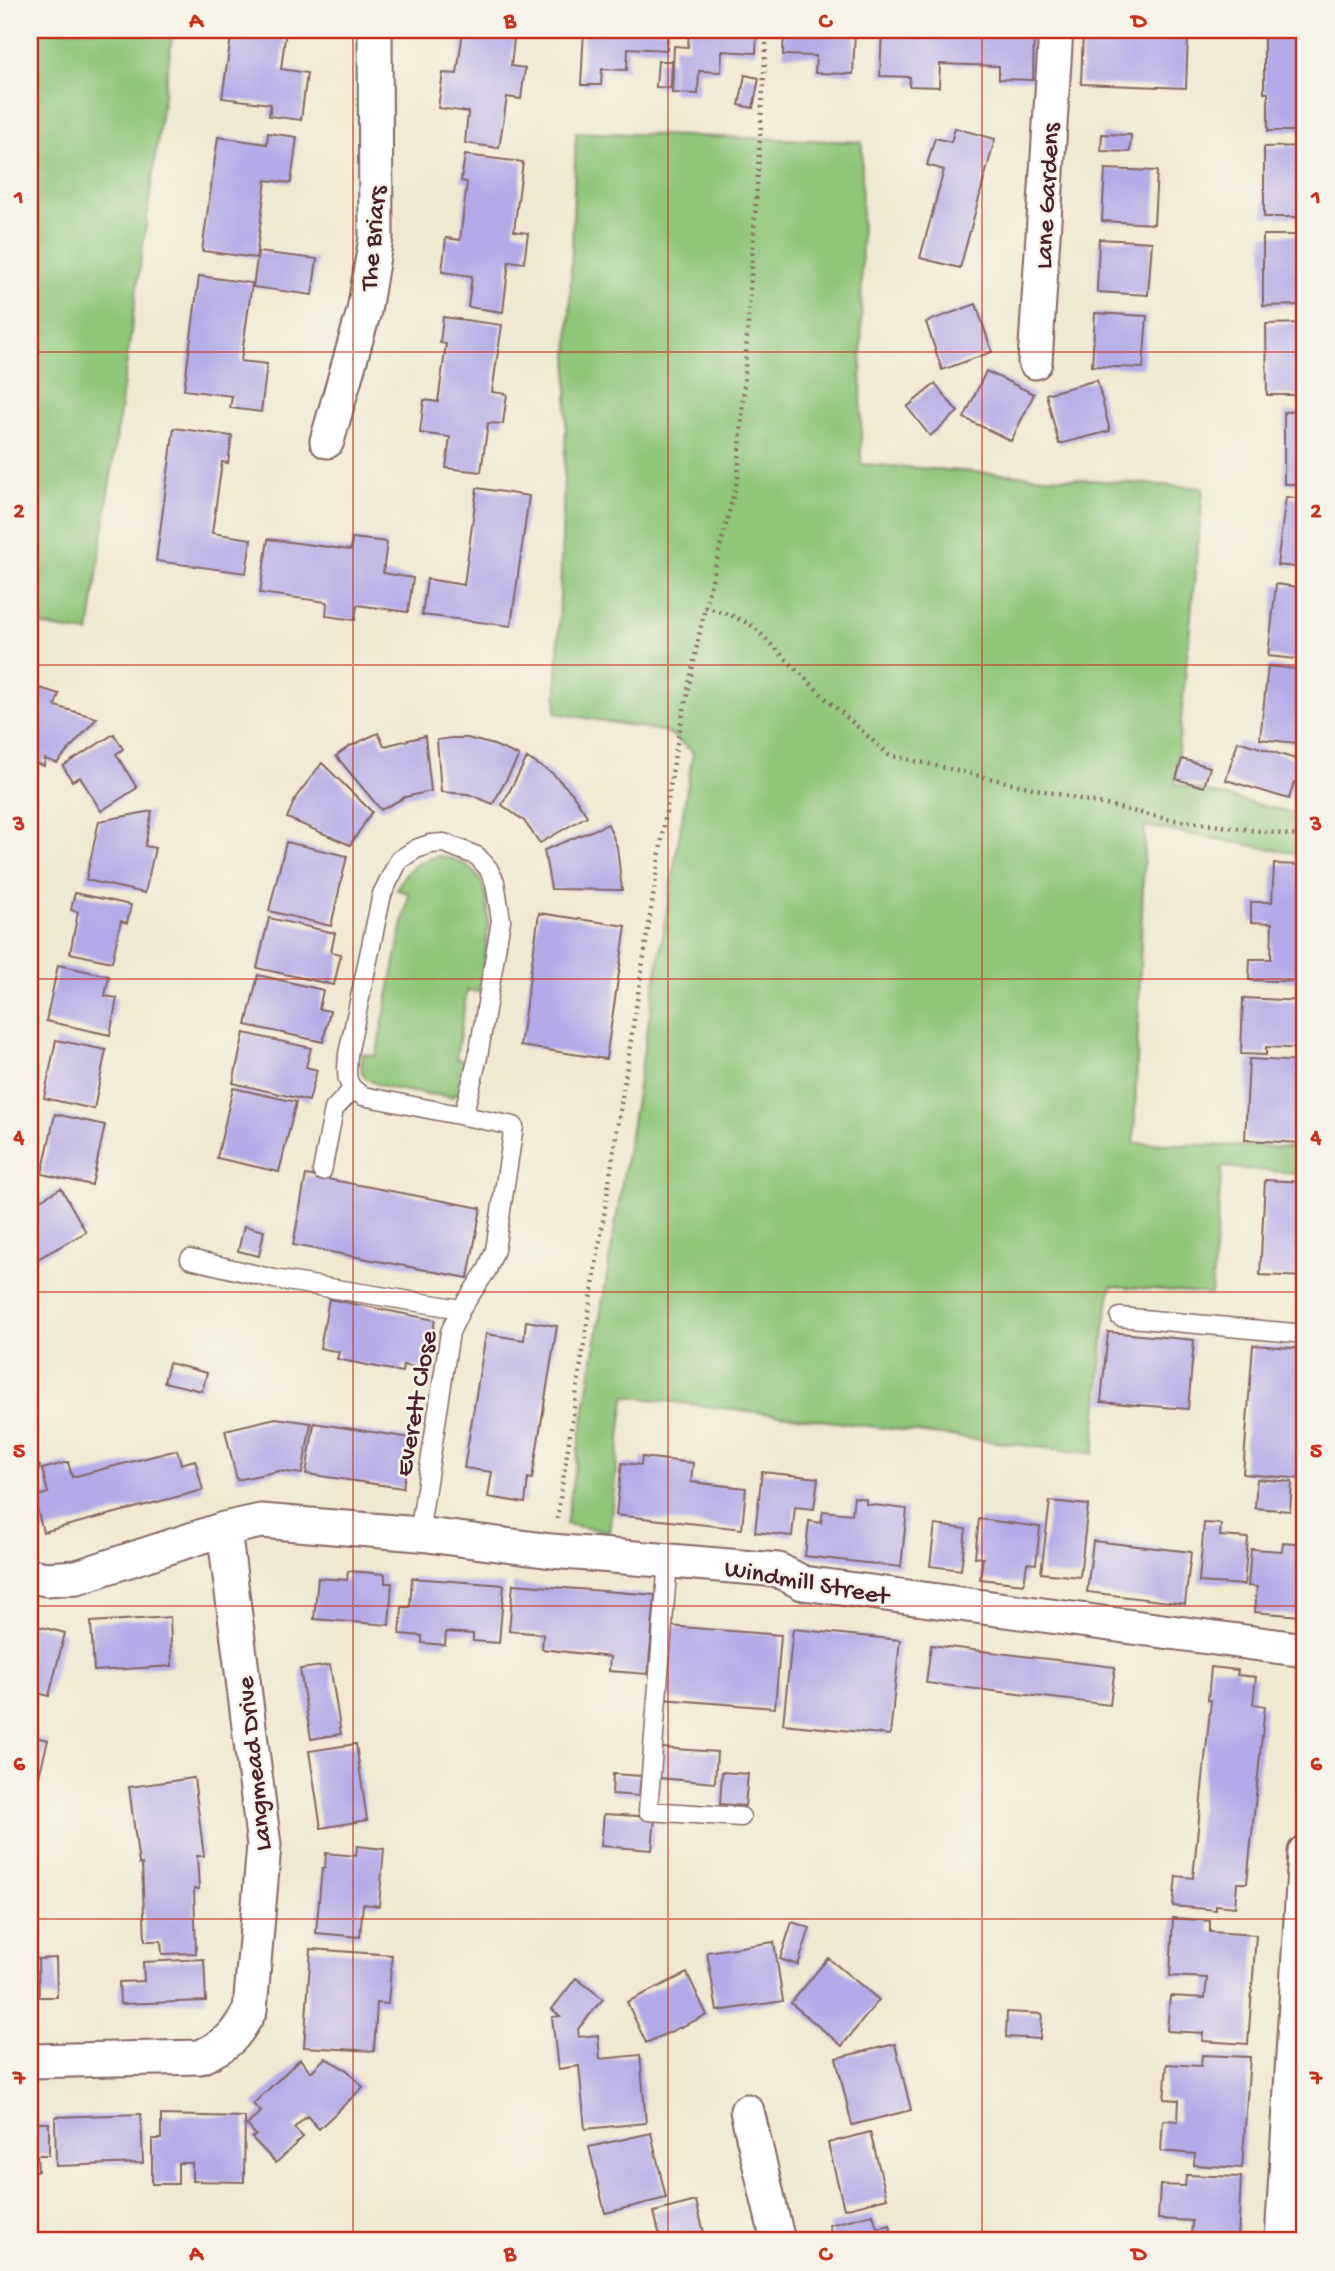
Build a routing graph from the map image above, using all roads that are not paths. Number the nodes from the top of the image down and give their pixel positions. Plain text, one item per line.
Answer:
1 (375, 30) edge
2 (1056, 30) edge
3 (1035, 362) dead end
4 (327, 441) dead end
5 (352, 1090) junction
6 (463, 1116) junction
7 (322, 1171) dead end
8 (190, 1259) dead end
9 (461, 1309) junction
10 (1120, 1317) dead end
11 (1305, 1334) edge
12 (224, 1529) junction
13 (419, 1534) junction
14 (668, 1561) junction
15 (30, 1576) edge
16 (1305, 1650) edge
17 (741, 1817) dead end
18 (1305, 1853) edge
19 (30, 2062) edge
20 (747, 2111) dead end
21 (778, 2241) edge
22 (1282, 2241) edge

1 - 4 street, The Briars
2 - 3 street, Lane Gardens
5 - 6 lane
5 - 6 lane
5 - 7 lane
6 - 9 lane, Everett Close
8 - 9 lane
9 - 13 lane, Everett Close
10 - 11 lane
12 - 13 street, Windmill Street
12 - 15 street, Windmill Street
12 - 19 street, Langmead Drive
13 - 14 street, Windmill Street
14 - 16 street, Windmill Street
14 - 17 lane
18 - 22 street
20 - 21 street

